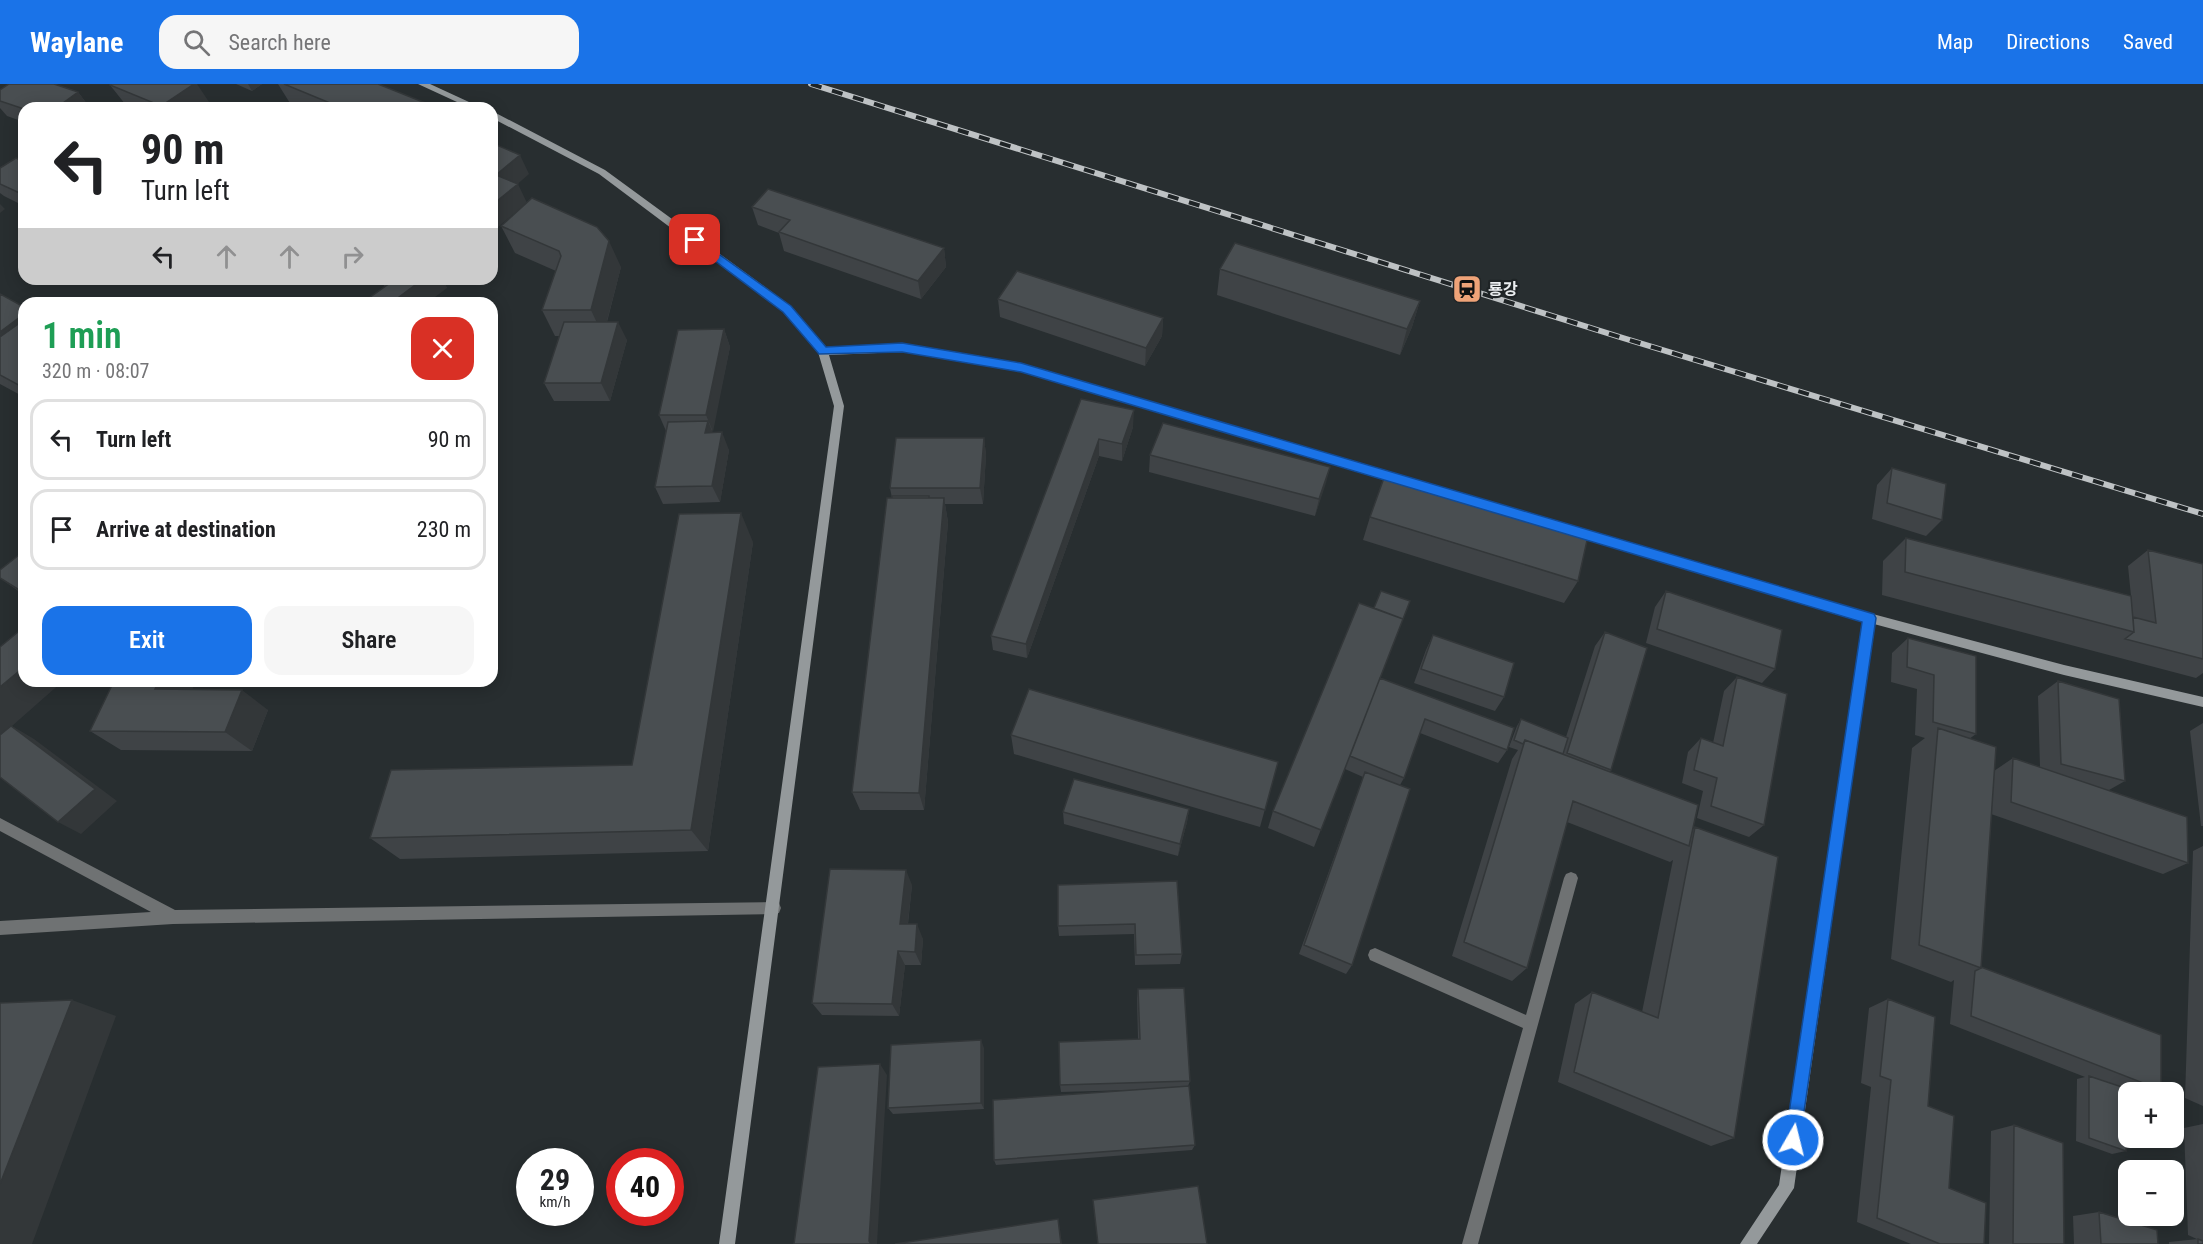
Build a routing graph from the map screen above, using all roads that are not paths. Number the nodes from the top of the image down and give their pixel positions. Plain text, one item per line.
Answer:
1 (422, 84) edge
2 (464, 102) edge
3 (498, 117) edge
4 (823, 351) junction
5 (1869, 618) junction
6 (2203, 702) edge
7 (0, 824) edge
8 (1571, 879) dead end
9 (774, 908) junction
10 (173, 917) junction
11 (0, 928) edge
12 (1375, 955) dead end
13 (1530, 1024) junction
14 (727, 1244) edge
15 (1470, 1244) edge
16 (1748, 1244) edge

1 - 2 street
3 - 4 street
4 - 5 street
4 - 9 street
5 - 6 street
5 - 16 street
7 - 10 street
8 - 13 street
9 - 10 street
9 - 14 street
10 - 11 street
12 - 13 street
13 - 15 street

